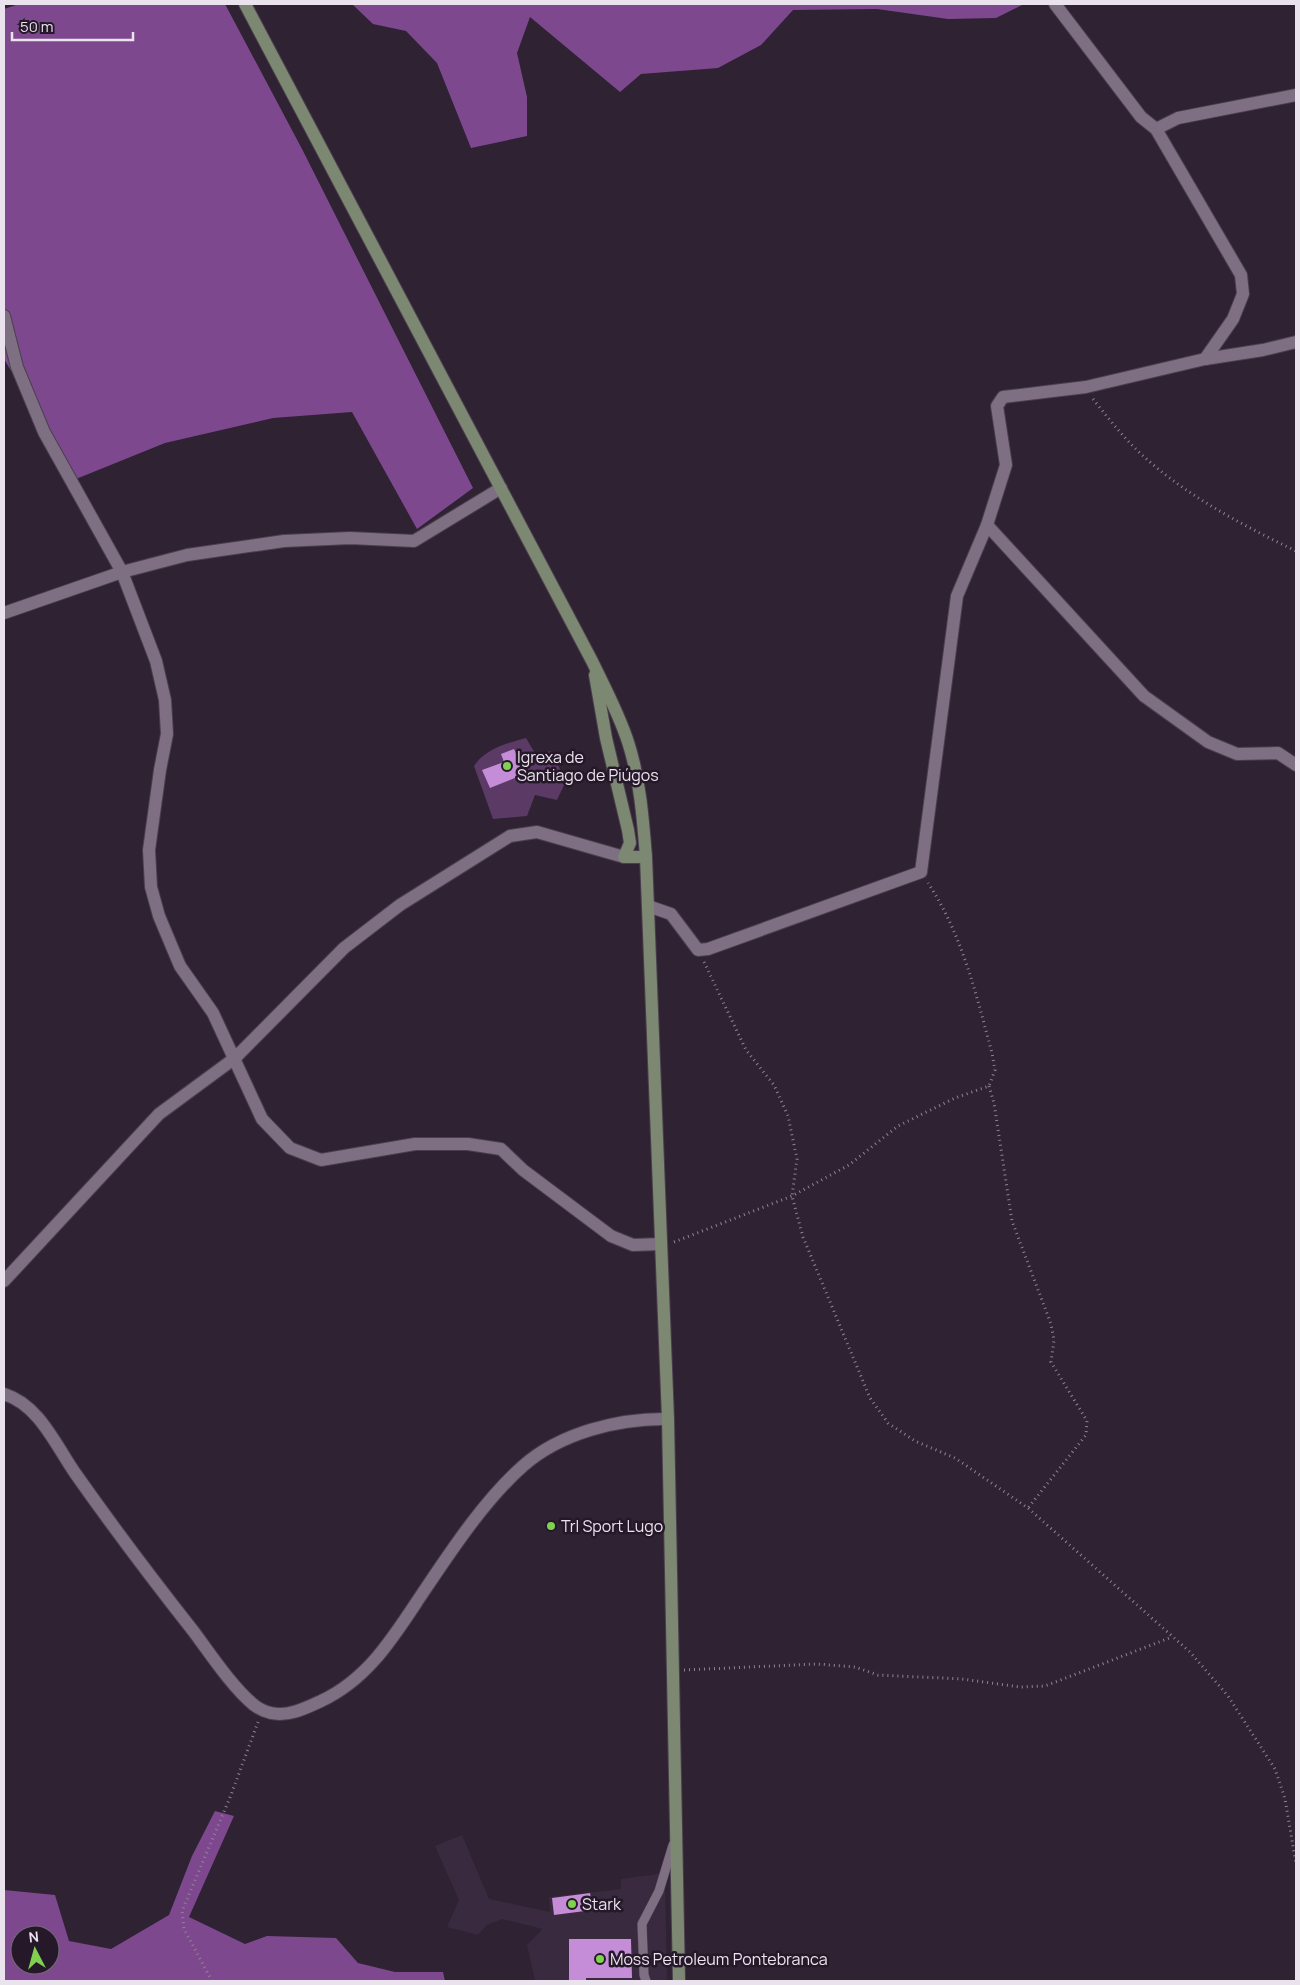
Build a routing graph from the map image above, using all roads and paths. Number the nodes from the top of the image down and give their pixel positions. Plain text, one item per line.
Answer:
1 (245, 4) edge
2 (1055, 4) edge
3 (1296, 95) edge
4 (1156, 129) junction
5 (4, 316) edge
6 (1296, 342) edge
7 (1205, 359) junction
8 (1087, 387) junction
9 (501, 488) junction
10 (987, 525) junction
11 (1296, 551) edge
12 (122, 572) junction
13 (4, 613) edge
14 (592, 661) junction
15 (1296, 765) edge
16 (624, 856) junction
17 (646, 857) junction
18 (921, 872) junction
19 (648, 906) junction
20 (698, 950) junction
21 (235, 1058) junction
22 (989, 1086) junction
23 (792, 1196) junction
24 (661, 1244) junction
25 (4, 1281) edge
26 (4, 1394) edge
27 (668, 1419) junction
28 (1028, 1508) junction
29 (1172, 1637) junction
30 (674, 1670) junction
31 (262, 1709) junction
32 (677, 1833) junction
33 (1296, 1864) edge
34 (212, 1981) edge
35 (646, 1981) edge
36 (679, 1981) edge

1 - 9 main road
2 - 4 street
3 - 4 street
4 - 7 street
5 - 12 street
6 - 7 street
7 - 8 street
8 - 10 street
8 - 11 path
9 - 12 street
9 - 14 main road
10 - 15 street
10 - 18 street
12 - 13 street
12 - 21 street
14 - 16 main road
14 - 17 main road
16 - 17 main road
16 - 21 street
17 - 19 main road
18 - 20 street
18 - 22 path
19 - 20 street
19 - 24 main road
20 - 23 path
21 - 24 street
21 - 25 street
22 - 23 path
22 - 28 path
23 - 24 path
23 - 28 path
24 - 27 main road
26 - 31 street
27 - 30 main road
27 - 31 street
28 - 29 path
29 - 30 path
29 - 33 path
30 - 32 main road
31 - 34 path
32 - 35 lane
32 - 36 main road

